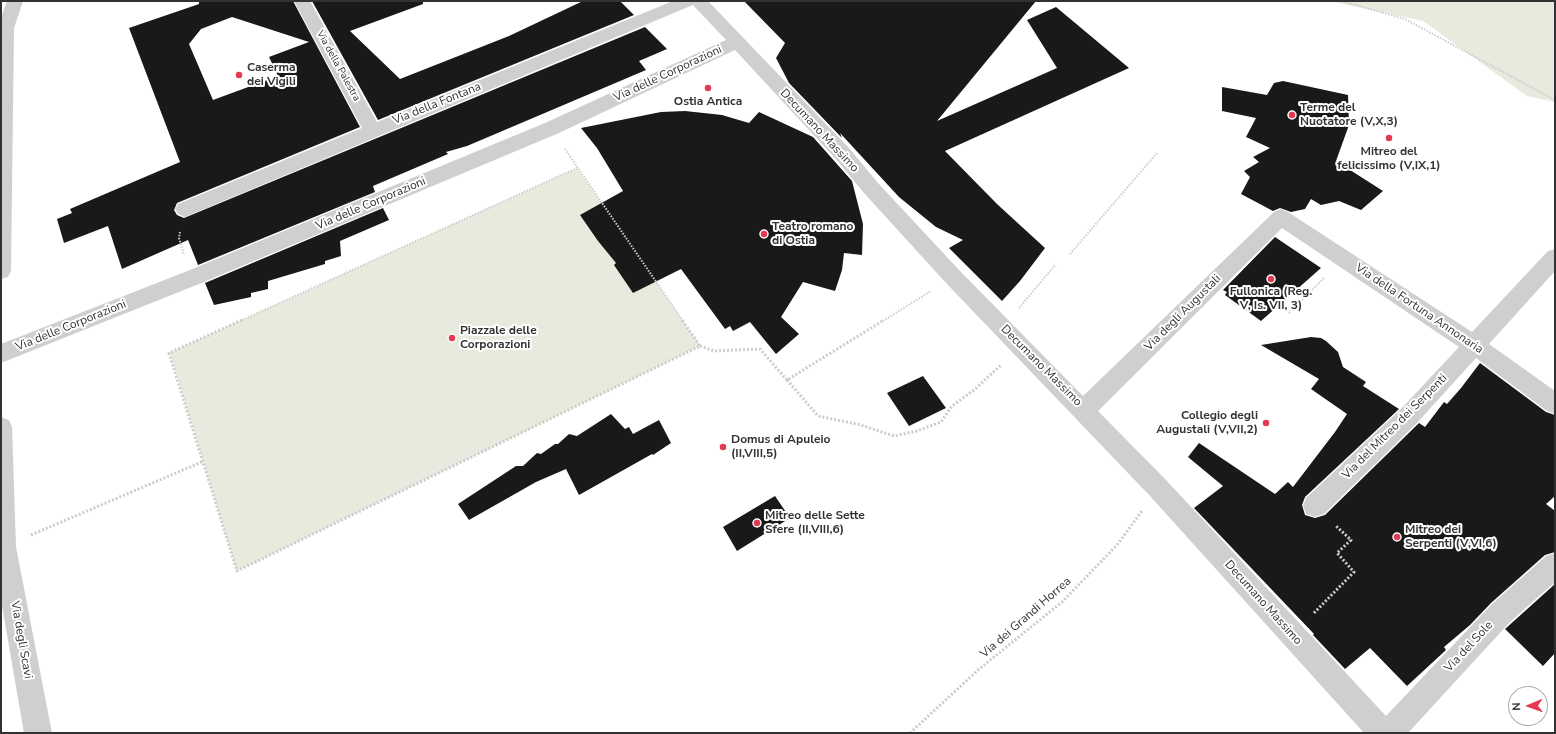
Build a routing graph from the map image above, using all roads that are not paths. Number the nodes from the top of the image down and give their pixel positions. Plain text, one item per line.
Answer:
1 (15, 1) edge
2 (302, 1) edge
3 (688, 1) edge
4 (698, 1) edge
5 (736, 42) junction
6 (373, 130) junction
7 (185, 209) road end
8 (1281, 217) joint
9 (1555, 257) edge
10 (1, 271) edge
11 (1474, 345) junction
12 (1, 354) edge
13 (1555, 404) edge
14 (1084, 410) junction
15 (1, 427) edge
16 (1315, 506) road end
17 (1555, 565) edge
18 (38, 733) edge
19 (1382, 733) edge
20 (1389, 733) edge

1 - 10 street
2 - 6 street, Via della Palestra
3 - 6 street, Via della Fontana
4 - 5 street, Decumano Massimo
5 - 12 street, Via delle Corporazioni
5 - 14 street, Decumano Massimo
6 - 7 street, Via della Fontana
8 - 11 street, Via della Fortuna Annonaria
8 - 14 street, Via degli Augustali
9 - 11 street, Via del Mitreo dei Serpenti
11 - 13 street, Via della Fortuna Annonaria
11 - 16 street, Via del Mitreo dei Serpenti
14 - 19 street, Decumano Massimo
15 - 18 street, Via degli Scavi
17 - 20 street, Via del Sole

